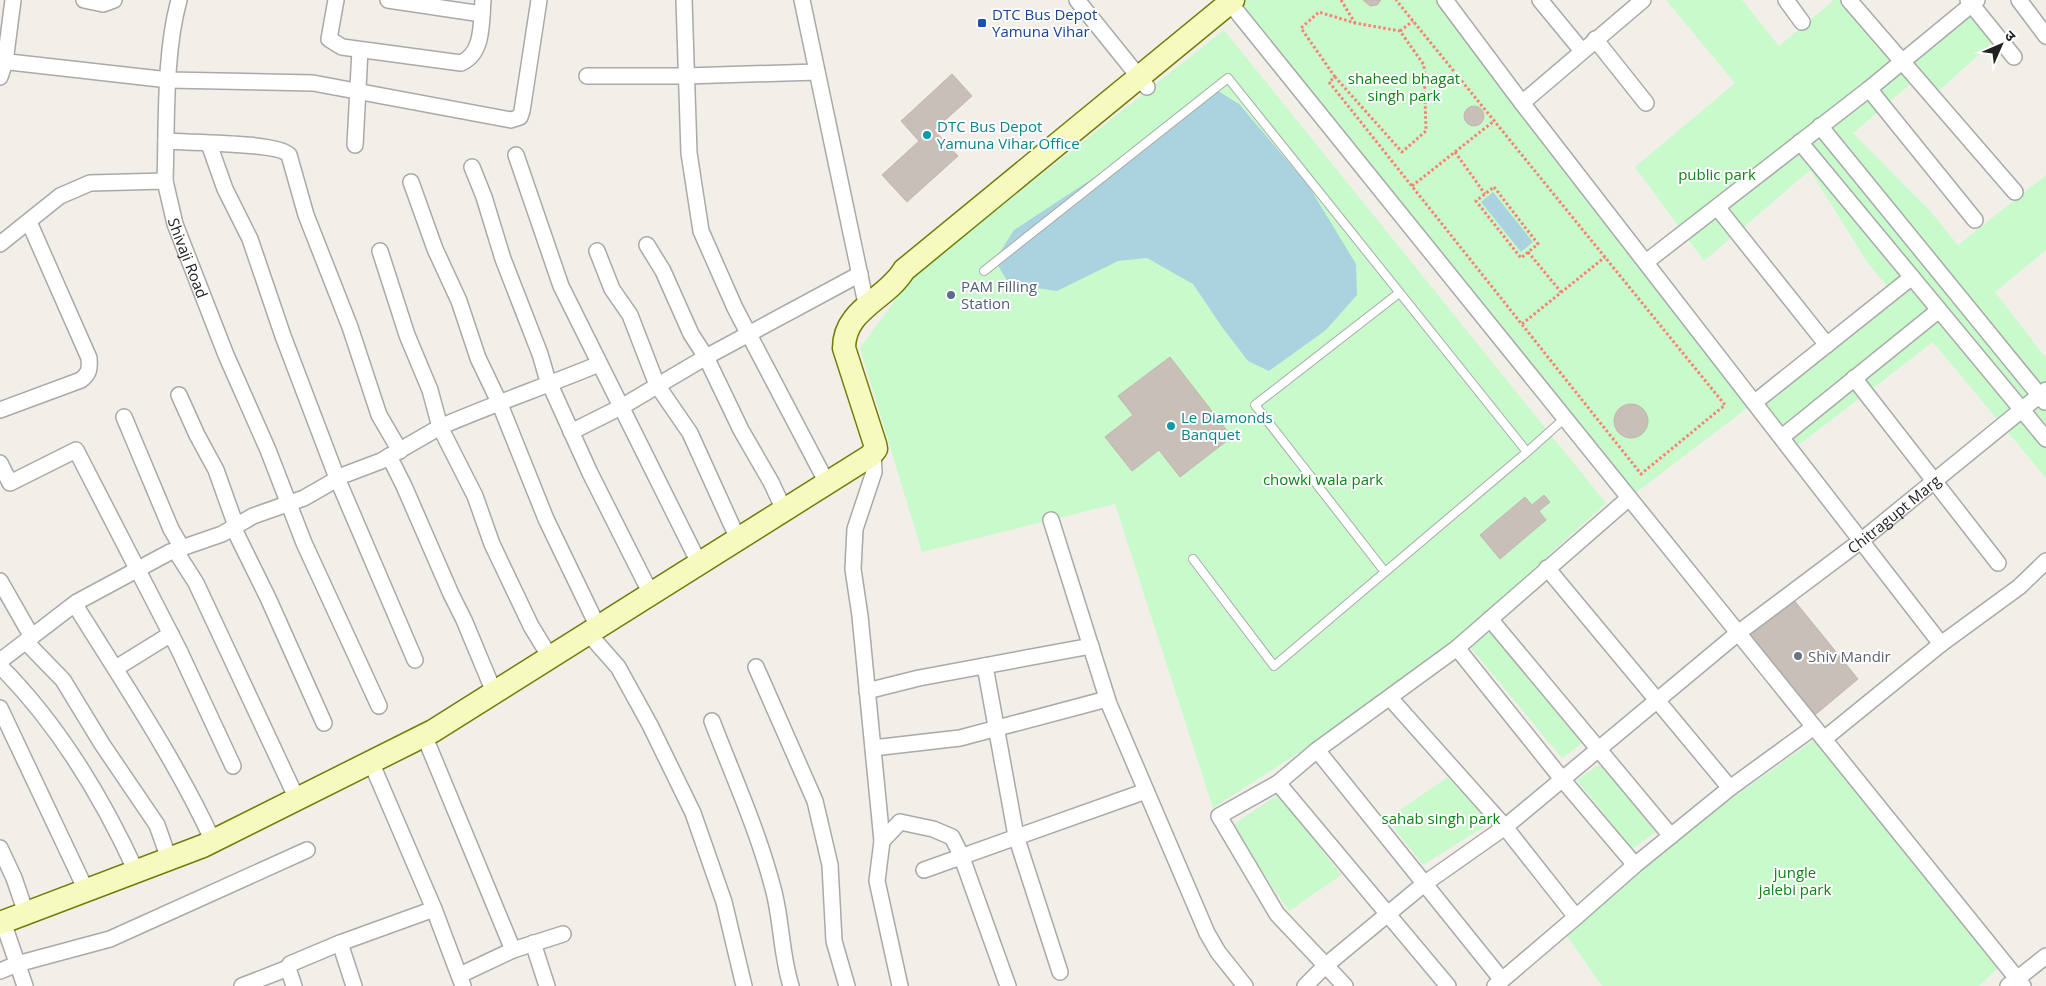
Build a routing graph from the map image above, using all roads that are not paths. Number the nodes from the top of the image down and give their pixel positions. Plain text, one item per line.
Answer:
1 (13, 0) edge
2 (84, 0) edge
3 (114, 0) edge
4 (180, 0) edge
5 (336, 0) edge
6 (388, 0) edge
7 (538, 0) edge
8 (684, 0) edge
9 (802, 0) edge
10 (1077, 0) edge
11 (1445, 0) edge
12 (1540, 0) edge
13 (1643, 0) edge
14 (1786, 0) edge
15 (1849, 0) edge
16 (2019, 0) edge
17 (1972, 1) edge
18 (1237, 3) edge
19 (482, 7) edge
20 (1802, 22) dead end
21 (2046, 36) edge
22 (1595, 39) junction
23 (360, 50) junction
24 (1582, 50) junction
25 (2014, 58) dead end
26 (1902, 61) junction
27 (3, 62) edge
28 (817, 72) junction
29 (588, 76) dead end
30 (685, 76) junction
31 (0, 77) edge
32 (169, 80) junction
33 (1143, 82) junction
34 (1868, 89) junction
35 (359, 90) junction
36 (1522, 103) junction
37 (1646, 103) dead end
38 (1820, 126) junction
39 (166, 141) junction
40 (1800, 142) junction
41 (209, 144) junction
42 (355, 145) dead end
43 (516, 155) dead end
44 (472, 167) dead end
45 (166, 181) junction
46 (411, 182) dead end
47 (2015, 192) dead end
48 (1717, 207) junction
49 (1974, 220) dead end
50 (29, 222) junction
51 (0, 244) edge
52 (647, 245) dead end
53 (597, 251) dead end
54 (380, 252) dead end
55 (1646, 262) junction
56 (984, 271) dead end
57 (860, 274) junction
58 (1912, 277) junction
59 (1399, 293) junction
60 (866, 304) junction
61 (1938, 310) junction
62 (748, 334) junction
63 (1827, 345) junction
64 (706, 358) junction
65 (599, 364) junction
66 (1854, 378) junction
67 (550, 385) junction
68 (657, 385) junction
69 (178, 395) dead end
70 (2044, 396) edge
71 (499, 402) junction
72 (1755, 402) junction
73 (623, 406) junction
74 (0, 410) edge
75 (2021, 411) junction
76 (124, 417) dead end
77 (1565, 418) junction
78 (440, 427) junction
79 (571, 432) junction
80 (1782, 437) junction
81 (2046, 439) edge
82 (1527, 452) junction
83 (394, 453) junction
84 (873, 453) junction
85 (0, 463) edge
86 (338, 478) junction
87 (1934, 482) junction
88 (827, 483) junction
89 (1630, 498) junction
90 (288, 504) junction
91 (784, 510) junction
92 (1051, 520) dead end
93 (234, 526) junction
94 (738, 539) junction
95 (1862, 540) junction
96 (178, 549) junction
97 (1193, 559) dead end
98 (2046, 561) edge
99 (1998, 562) dead end
100 (699, 563) junction
101 (1547, 568) junction
102 (137, 570) junction
103 (1385, 572) junction
104 (0, 581) edge
105 (651, 594) junction
106 (72, 605) junction
107 (1490, 618) junction
108 (593, 630) junction
109 (1738, 632) junction
110 (171, 634) junction
111 (29, 640) junction
112 (1941, 644) junction
113 (1091, 646) junction
114 (1457, 648) junction
115 (550, 657) junction
116 (415, 660) dead end
117 (0, 661) edge
118 (0, 666) edge
119 (985, 666) junction
120 (756, 667) dead end
121 (116, 668) junction
122 (867, 691) junction
123 (494, 692) junction
124 (1390, 698) junction
125 (1657, 698) junction
126 (1107, 699) junction
127 (379, 706) dead end
128 (0, 708) edge
129 (712, 720) dead end
130 (324, 723) dead end
131 (996, 729) junction
132 (1819, 733) junction
133 (424, 735) junction
134 (873, 748) junction
135 (1600, 748) junction
136 (1317, 750) junction
137 (371, 762) junction
138 (233, 766) dead end
139 (1562, 780) junction
140 (1278, 783) junction
141 (1730, 788) junction
142 (1146, 791) junction
143 (297, 799) junction
144 (1504, 827) junction
145 (1016, 836) junction
146 (1671, 836) junction
147 (213, 841) junction
148 (882, 841) junction
149 (0, 848) edge
150 (307, 850) dead end
151 (961, 855) junction
152 (169, 859) junction
153 (1634, 864) junction
154 (924, 870) dead end
155 (136, 871) junction
156 (1424, 884) junction
157 (86, 890) junction
158 (434, 909) junction
159 (26, 913) junction
160 (1387, 914) junction
161 (1576, 918) junction
162 (2, 922) edge
163 (563, 934) dead end
164 (533, 943) junction
165 (340, 944) junction
166 (513, 950) junction
167 (2046, 956) edge
168 (17, 964) junction
169 (1325, 966) junction
170 (288, 968) junction
171 (0, 971) edge
172 (1060, 972) dead end
173 (461, 981) edge
174 (1498, 983) edge
175 (2016, 983) edge
176 (25, 986) edge
177 (242, 986) edge
178 (294, 986) edge
179 (354, 986) edge
180 (547, 986) edge
181 (744, 986) edge
182 (791, 986) edge
183 (847, 986) edge
184 (900, 986) edge
185 (1008, 986) edge
186 (1245, 986) edge
187 (1305, 986) edge
188 (1345, 986) edge
189 (1448, 986) edge

1 - 27 street
2 - 3 street
4 - 32 street, Shivaji Road
5 - 23 street
6 - 19 street
7 - 35 street
8 - 30 street
9 - 28 street
10 - 33 street
11 - 36 street
12 - 24 street
13 - 22 street
14 - 20 street
15 - 26 street
16 - 21 street
17 - 25 street
17 - 26 street
18 - 33 street
18 - 77 street
19 - 23 street
22 - 24 street
22 - 37 street
23 - 35 street
24 - 36 street
26 - 34 street
26 - 47 street
27 - 31 street
27 - 32 street
28 - 30 street
28 - 57 street
29 - 30 street
30 - 62 street
32 - 35 street
32 - 39 street, Shivaji Road
33 - 60 street
34 - 38 street
34 - 49 street
35 - 42 street
36 - 55 street
38 - 40 street
38 - 70 street
39 - 41 street
39 - 45 street, Shivaji Road
40 - 48 street
40 - 58 street
41 - 83 street
41 - 86 street
43 - 65 street
44 - 67 street
45 - 50 street
45 - 90 street, Shivaji Road
46 - 71 street
48 - 55 street
48 - 63 street
50 - 51 street
50 - 74 street
52 - 64 street
53 - 68 street
54 - 78 street
55 - 72 street
56 - 59 lane
57 - 60 street
57 - 62 street
58 - 61 street
58 - 63 street
59 - 82 lane
59 - 103 lane
60 - 84 street
61 - 66 street
61 - 75 street
62 - 64 street
62 - 88 street
63 - 72 street
64 - 68 street
64 - 91 street
65 - 67 street
65 - 73 street
66 - 80 street
66 - 87 street
67 - 71 street
67 - 79 street
68 - 73 street
68 - 94 street
69 - 93 street
70 - 75 street, Chitragupt Marg
71 - 78 street
71 - 108 street
72 - 80 street
73 - 79 street
73 - 100 street
75 - 81 street
75 - 87 street, Chitragupt Marg
76 - 96 street
77 - 82 lane
77 - 89 street
78 - 83 street
78 - 115 street
79 - 105 street
80 - 95 street
82 - 103 lane
83 - 86 street
83 - 123 street
84 - 88 street
84 - 122 street
85 - 102 street
86 - 90 street
86 - 116 street
87 - 95 street, Chitragupt Marg
87 - 99 street
88 - 91 street
89 - 101 street
89 - 109 street
90 - 93 street
90 - 127 street, Shivaji Road
91 - 94 street
92 - 113 street
93 - 96 street
93 - 130 street
94 - 100 street
95 - 109 street, Chitragupt Marg
95 - 112 street
96 - 102 street
96 - 143 street
97 - 103 lane
98 - 112 street
100 - 105 street
101 - 107 street
101 - 125 street
102 - 106 street
102 - 110 street
104 - 111 street
105 - 108 street
106 - 111 street
106 - 121 street
107 - 114 street
107 - 135 street
108 - 115 street
108 - 181 street
109 - 125 street, Chitragupt Marg
109 - 132 street
110 - 121 street
110 - 138 street
111 - 117 street
111 - 152 street
112 - 132 street
113 - 119 street
113 - 126 street
114 - 124 street
114 - 139 street
115 - 123 street
118 - 155 street
119 - 122 street
119 - 131 street
120 - 183 street
121 - 147 street
122 - 134 street
123 - 133 street
124 - 136 street
124 - 144 street
125 - 135 street, Chitragupt Marg
125 - 141 street
126 - 131 street
126 - 142 street
128 - 157 street
129 - 182 street
131 - 134 street
131 - 145 street
132 - 141 street
132 - 175 street
133 - 137 street
133 - 166 street
134 - 148 street
135 - 139 street, Chitragupt Marg
135 - 146 street
136 - 140 street
136 - 156 street
137 - 143 street
137 - 158 street
139 - 144 street, Chitragupt Marg
139 - 153 street
140 - 160 street
140 - 169 street
141 - 146 street
142 - 145 street
142 - 186 street
143 - 147 street
144 - 156 street, Chitragupt Marg
144 - 161 street
145 - 151 street
145 - 172 street
146 - 153 street
147 - 152 street
148 - 151 street
148 - 184 street
149 - 159 street
150 - 168 street
151 - 154 street
151 - 185 street
152 - 155 street
153 - 161 street
155 - 157 street
156 - 160 street, Chitragupt Marg
156 - 174 street
157 - 159 street
158 - 165 street
158 - 173 street
159 - 162 street
160 - 169 street, Chitragupt Marg
160 - 189 street
161 - 174 street
162 - 168 street
163 - 164 street
164 - 166 street
164 - 180 street
165 - 170 street
165 - 179 street
166 - 173 street
167 - 175 street
168 - 171 street
168 - 176 street
169 - 187 street, Chitragupt Marg
169 - 188 street
170 - 177 street
170 - 178 street

